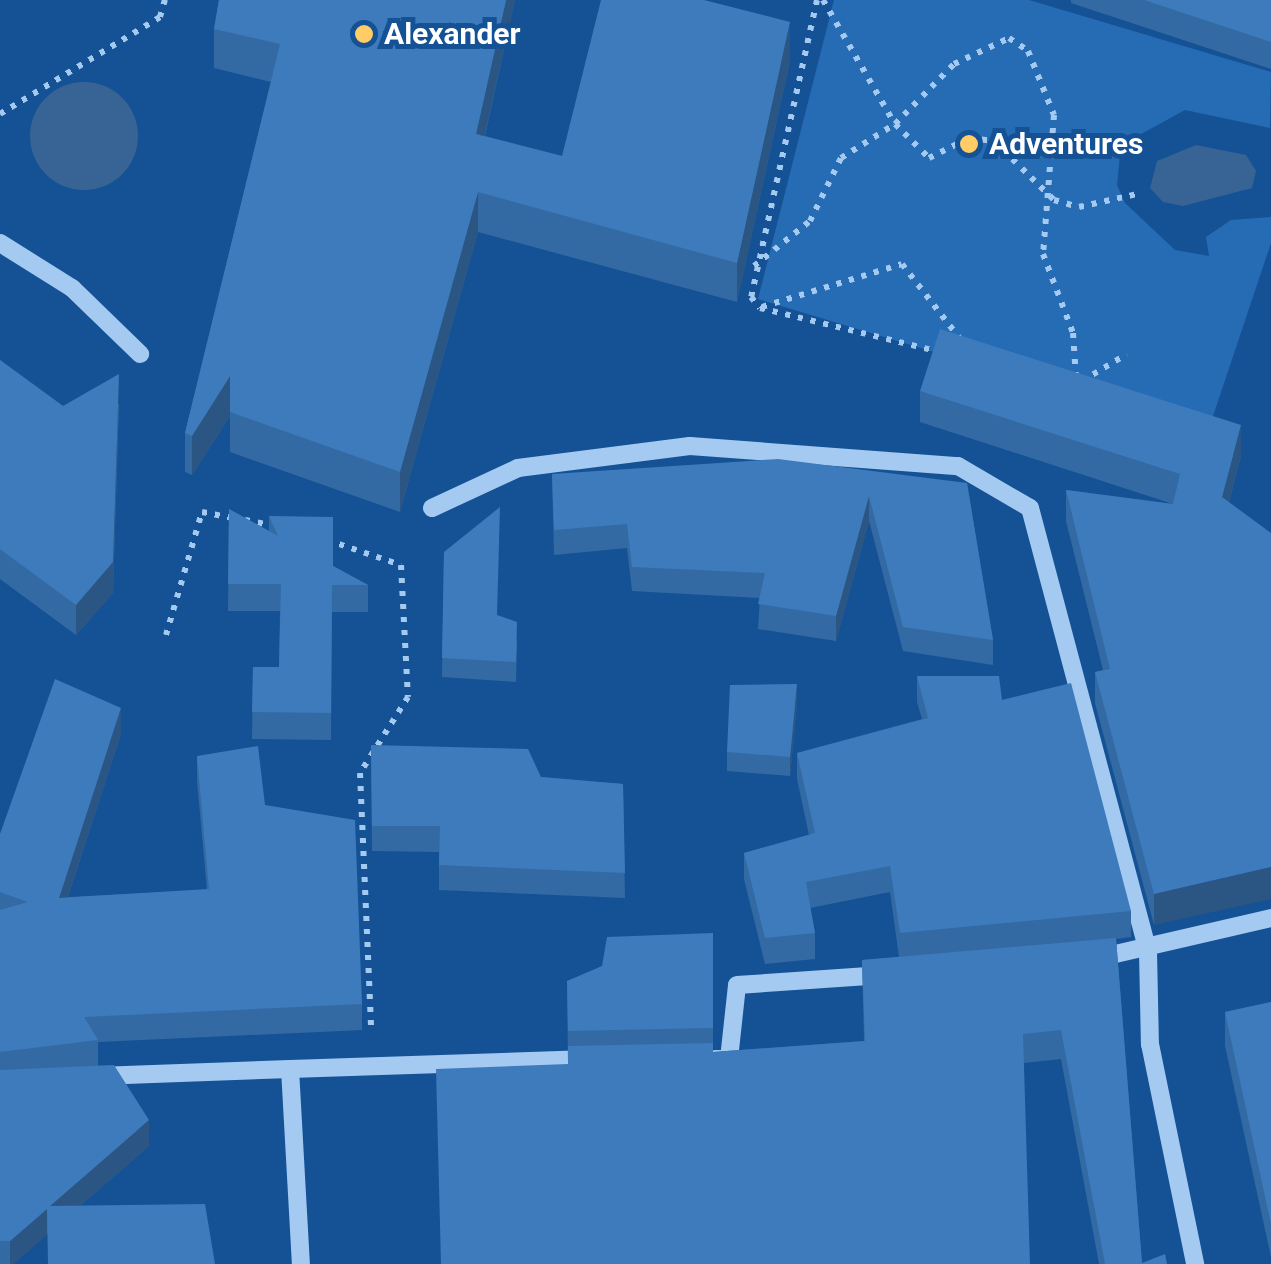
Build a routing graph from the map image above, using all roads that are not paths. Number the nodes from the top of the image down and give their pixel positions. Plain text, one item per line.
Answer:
1 (0, 243) edge
2 (140, 354) dead end
3 (432, 508) dead end
4 (1271, 918) edge
5 (1148, 952) junction
6 (1071, 960) edge
7 (902, 974) edge
8 (609, 1058) edge
9 (698, 1058) edge
10 (290, 1069) junction
11 (76, 1078) edge
12 (300, 1264) edge
13 (1195, 1264) edge

1 - 2 street
3 - 5 street
4 - 5 street
5 - 6 street
5 - 13 street
7 - 9 street
8 - 10 street
10 - 11 street
10 - 12 street

